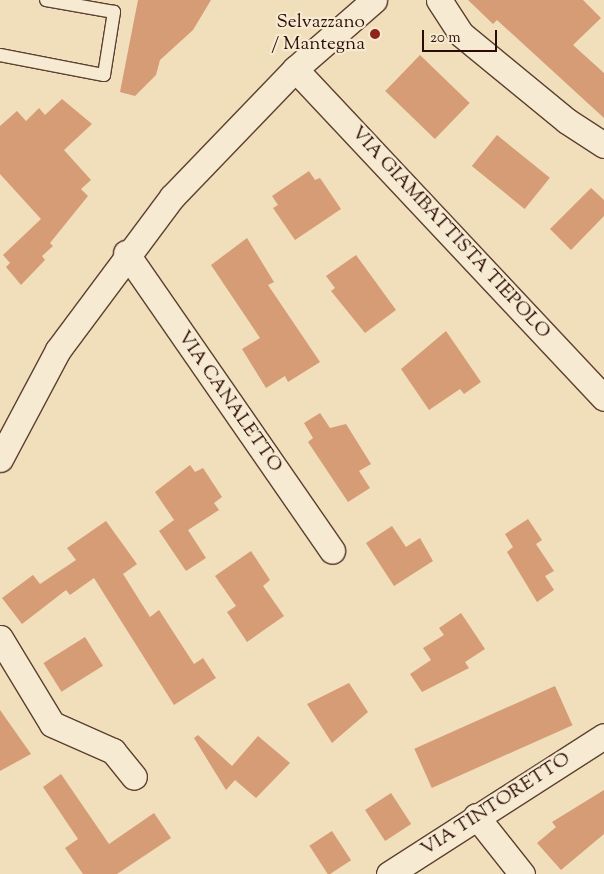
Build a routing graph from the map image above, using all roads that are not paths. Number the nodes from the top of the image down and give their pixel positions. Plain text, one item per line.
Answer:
1 (46, 0) edge
2 (374, 0) edge
3 (439, 0) edge
4 (0, 55) edge
5 (295, 69) junction
6 (604, 145) edge
7 (126, 253) junction
8 (604, 398) edge
9 (0, 459) edge
10 (332, 551) dead end
11 (0, 638) edge
12 (604, 736) edge
13 (134, 777) dead end
14 (476, 816) junction
15 (389, 874) edge
16 (522, 874) edge

1 - 4 lane
2 - 5 street
3 - 6 street
5 - 7 street
5 - 8 street, VIA GIAMBATTISTA TIEPOLO
7 - 9 street
7 - 10 street, VIA CANALETTO
11 - 13 street
12 - 14 street, VIA TINTORETTO
14 - 15 street, VIA TINTORETTO
14 - 16 street

